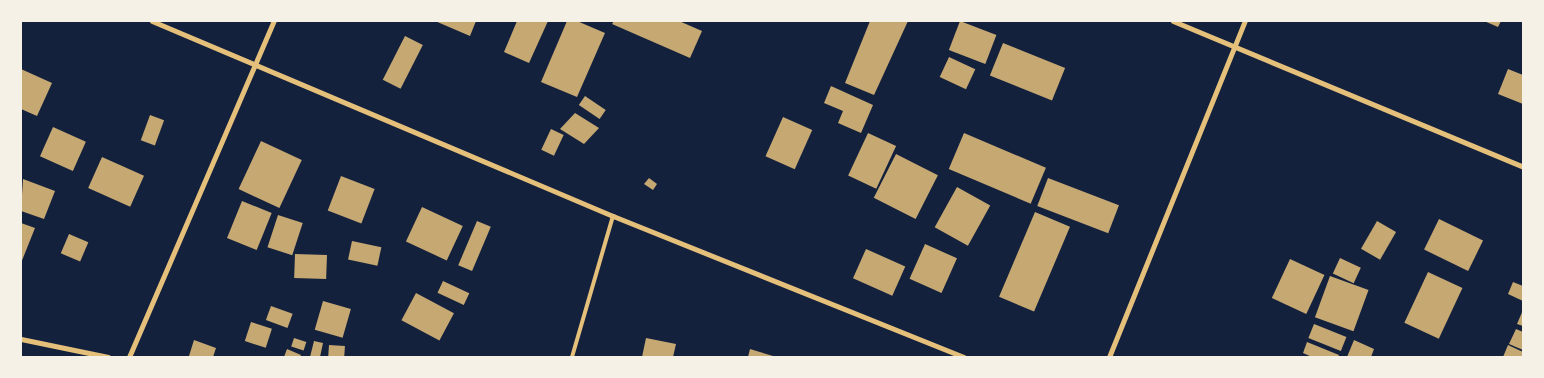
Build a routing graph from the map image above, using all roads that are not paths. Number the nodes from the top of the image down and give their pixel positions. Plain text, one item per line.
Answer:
1 (152, 21) edge
2 (274, 21) edge
3 (1173, 21) edge
4 (1245, 21) edge
5 (1234, 47) junction
6 (256, 66) junction
7 (1523, 167) edge
8 (613, 216) junction
9 (21, 339) edge
10 (108, 357) edge
11 (129, 357) edge
12 (572, 357) edge
13 (964, 357) edge
14 (1109, 357) edge

1 - 6 street
2 - 6 street
3 - 5 street
4 - 5 street
5 - 7 street
5 - 14 street
6 - 8 street
6 - 11 street
8 - 12 lane
8 - 13 street
9 - 10 street

